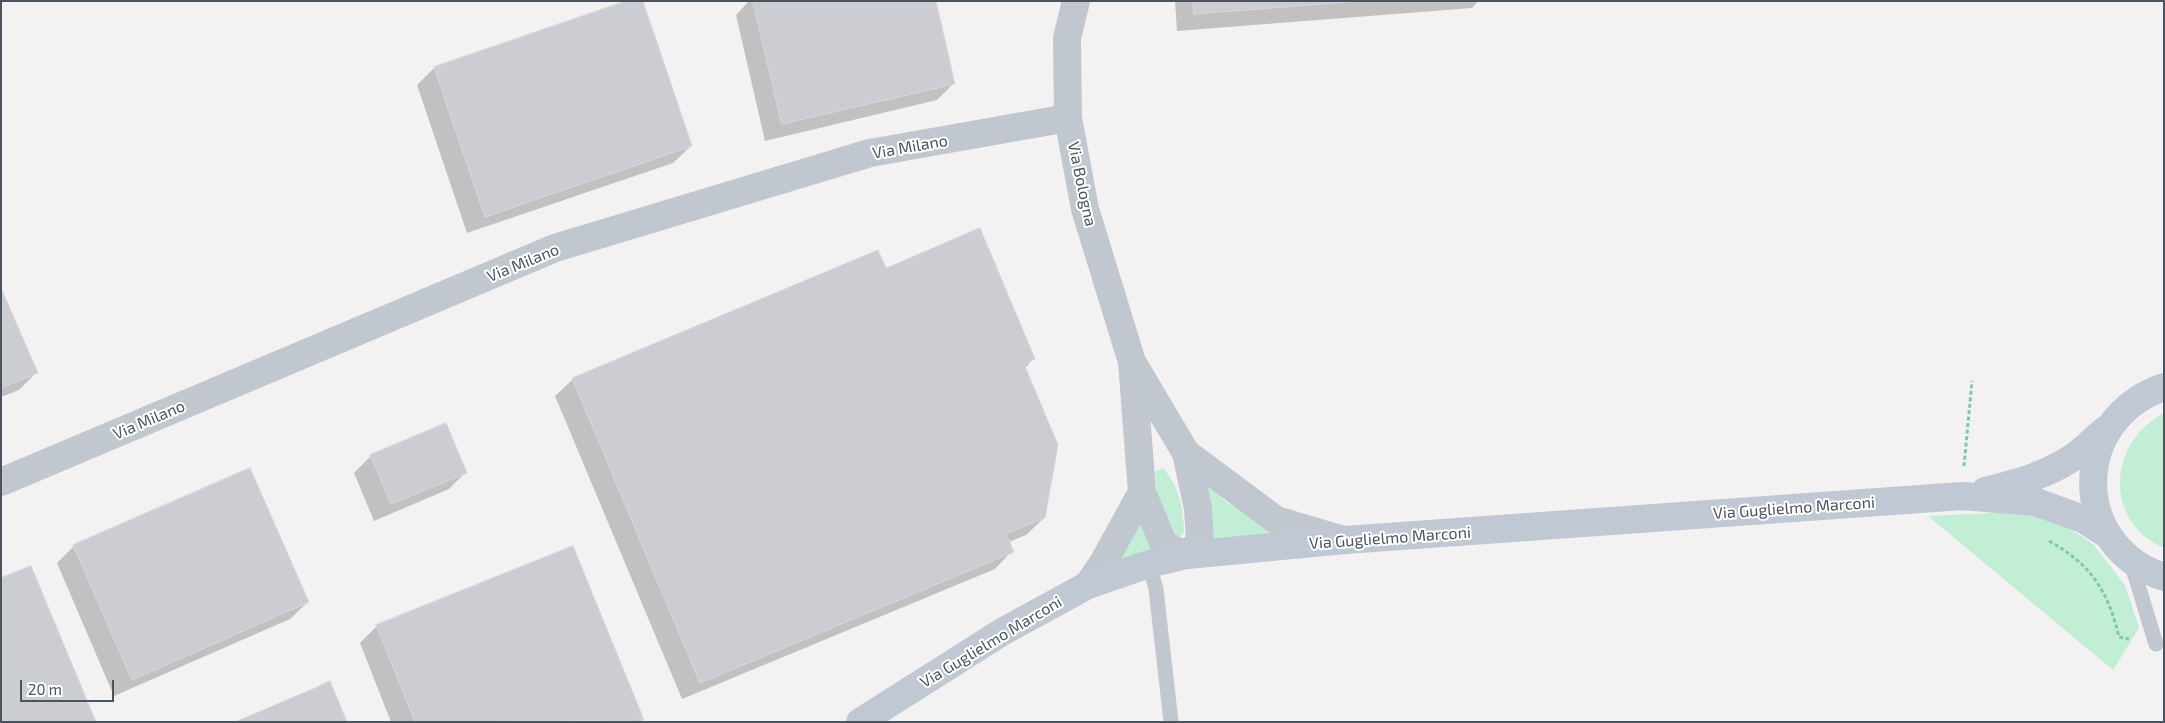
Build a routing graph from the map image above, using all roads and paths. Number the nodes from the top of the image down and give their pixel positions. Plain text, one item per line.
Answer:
1 (1076, 1) edge
2 (1068, 118) junction
3 (1132, 362) junction
4 (1972, 382) dead end
5 (2164, 387) edge
6 (2108, 427) junction
7 (1186, 453) junction
8 (1, 482) edge
9 (1142, 492) junction
10 (1962, 496) junction
11 (2108, 535) junction
12 (2041, 536) dead end
13 (1345, 540) junction
14 (1187, 555) junction
15 (2130, 559) junction
16 (1149, 564) junction
17 (2164, 577) edge
18 (1088, 585) junction
19 (2160, 638) edge
20 (860, 722) edge
21 (1171, 722) edge

1 - 2 street, Via Bologna
2 - 3 street, Via Bologna
2 - 8 street, Via Milano
3 - 7 street, Via Bologna
3 - 9 street, Via Bologna
4 - 10 path
5 - 6 street
6 - 10 street, Via Guglielmo Marconi
6 - 11 street
7 - 13 street, Via Bologna
7 - 14 street, Via Bologna
9 - 14 street, Via Bologna
9 - 18 street
10 - 11 street, Via Guglielmo Marconi
10 - 13 street, Via Guglielmo Marconi
11 - 15 street
12 - 19 path
13 - 14 street, Via Guglielmo Marconi
14 - 16 street, Via Guglielmo Marconi
15 - 17 street
15 - 19 lane
16 - 18 street, Via Guglielmo Marconi
16 - 21 lane
18 - 20 street, Via Guglielmo Marconi

